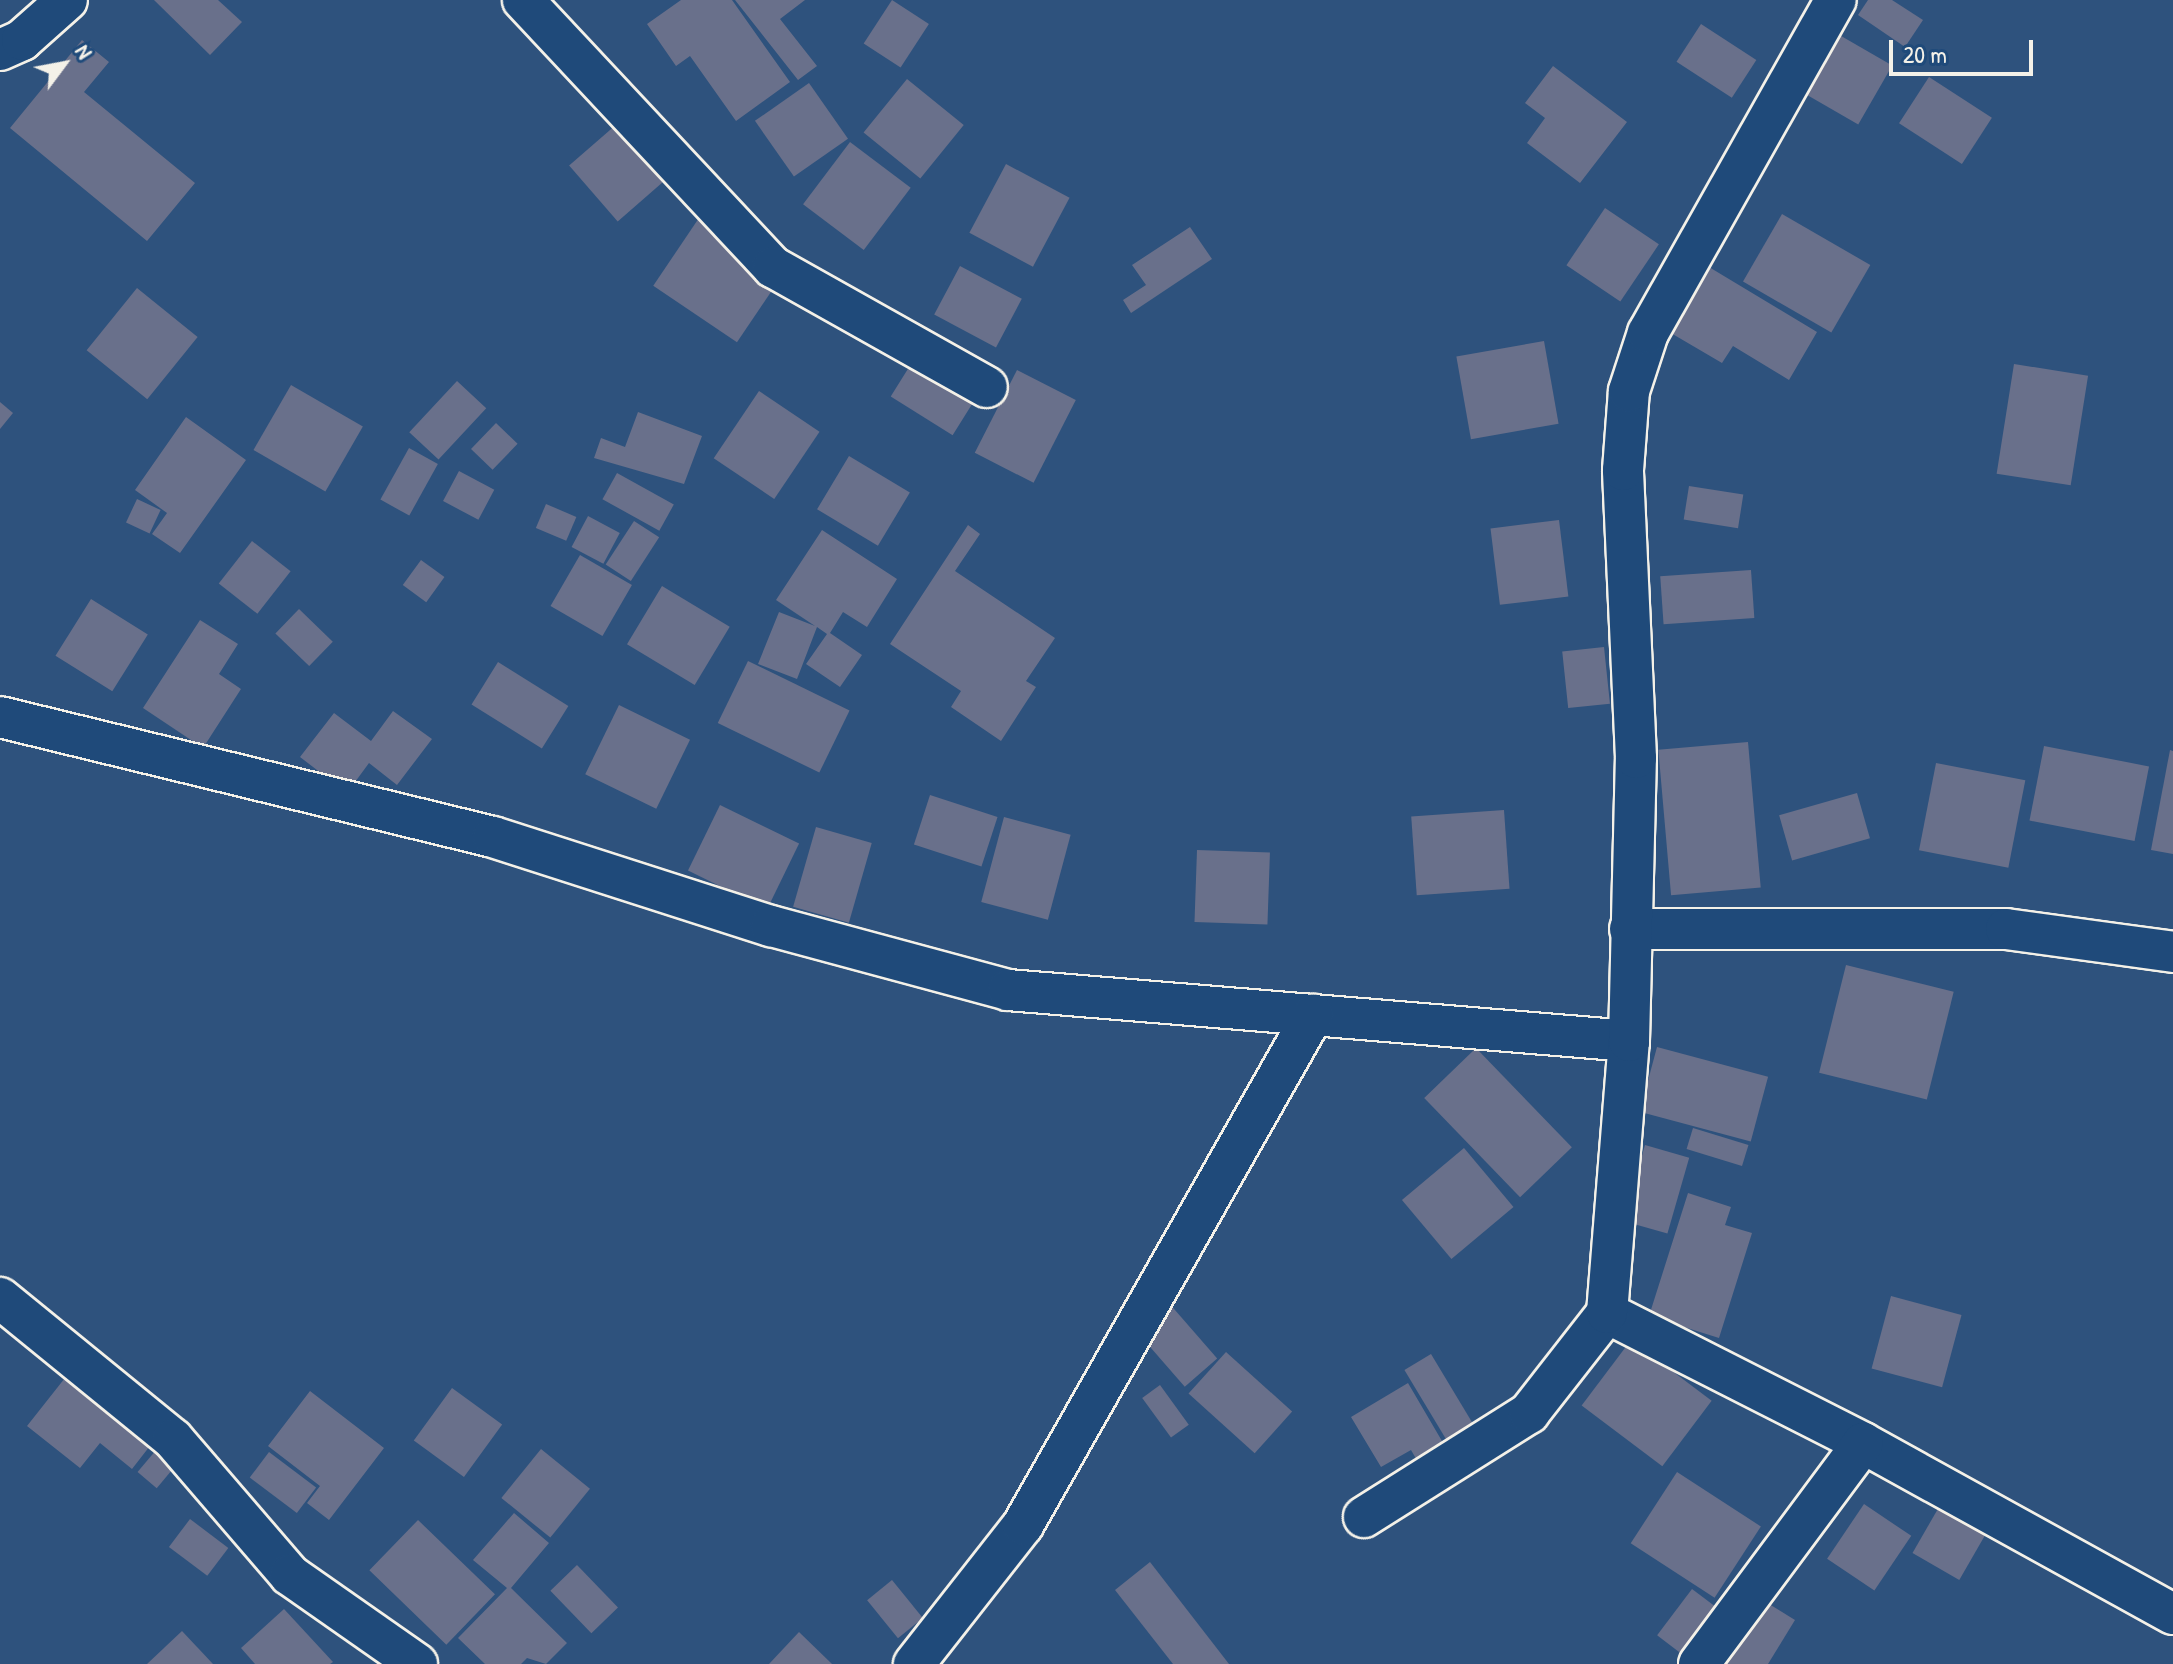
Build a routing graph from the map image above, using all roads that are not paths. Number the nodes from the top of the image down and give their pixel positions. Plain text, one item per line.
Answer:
1 (67, 0) edge
2 (523, 0) edge
3 (1836, 0) edge
4 (0, 50) edge
5 (987, 387) dead end
6 (0, 717) edge
7 (1630, 929) junction
8 (2173, 952) edge
9 (1313, 1015) junction
10 (1629, 1041) junction
11 (0, 1298) edge
12 (1607, 1313) junction
13 (1863, 1443) junction
14 (1364, 1517) dead end
15 (2173, 1614) edge
16 (417, 1664) edge
17 (914, 1664) edge
18 (1699, 1664) edge

1 - 4 street
2 - 5 street
3 - 7 street
6 - 9 street
7 - 8 street
7 - 10 street
9 - 10 street
9 - 17 street
10 - 12 street
11 - 16 street
12 - 13 street
12 - 14 street
13 - 15 street
13 - 18 street

